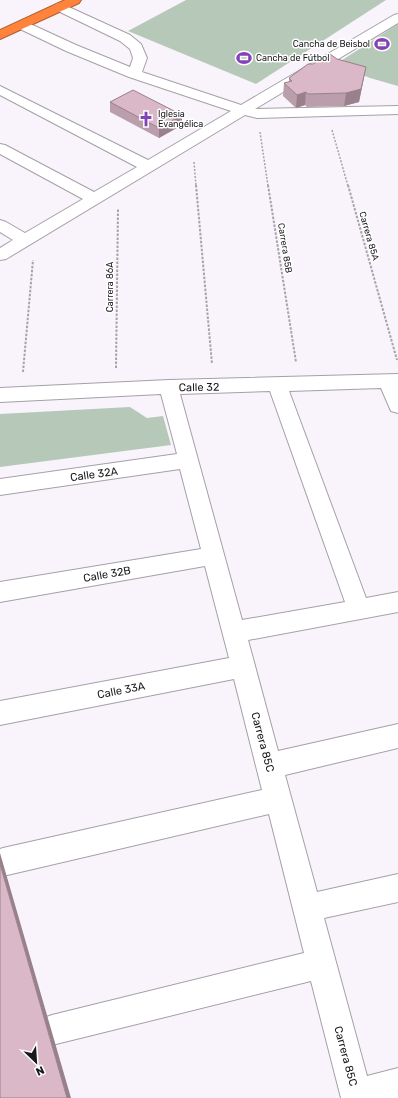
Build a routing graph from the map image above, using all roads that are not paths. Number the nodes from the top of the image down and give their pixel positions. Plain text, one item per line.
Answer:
1 (48, 0) edge
2 (75, 0) edge
3 (60, 7) junction
4 (398, 18) edge
5 (0, 22) edge
6 (22, 25) junction
7 (0, 35) edge
8 (134, 74) junction
9 (0, 90) edge
10 (241, 110) junction
11 (398, 110) edge
12 (102, 129) dead end
13 (0, 148) edge
14 (153, 163) junction
15 (94, 198) junction
16 (0, 226) edge
17 (30, 237) junction
18 (0, 254) edge
19 (393, 381) edge
20 (277, 385) junction
21 (168, 387) junction
22 (0, 395) edge
23 (398, 406) edge
24 (188, 460) junction
25 (0, 487) edge
26 (214, 556) junction
27 (0, 592) edge
28 (398, 602) edge
29 (359, 609) junction
30 (234, 632) junction
31 (243, 666) junction
32 (0, 713) edge
33 (398, 736) edge
34 (269, 766) junction
35 (278, 799) junction
36 (3, 862) dead end
37 (398, 888) edge
38 (307, 908) junction
39 (321, 964) junction
40 (52, 1030) dead end
41 (398, 1084) edge
42 (356, 1096) edge

1 - 5 highway
2 - 3 highway
3 - 6 highway
3 - 8 street
4 - 10 street
6 - 7 highway
6 - 8 street
8 - 10 street
9 - 14 street
10 - 11 street
10 - 14 street
12 - 14 street
13 - 15 street
14 - 15 street
15 - 17 street
16 - 17 street
17 - 18 street
19 - 20 street, Calle 32
19 - 23 street
20 - 21 street, Calle 32
20 - 29 street
21 - 22 street, Calle 32
21 - 24 street, Carrera 85C
24 - 25 street, Calle 32A
24 - 26 street, Carrera 85C
26 - 27 street, Calle 32B
26 - 30 street, Carrera 85C
28 - 29 street
29 - 30 street
30 - 31 street, Carrera 85C
31 - 32 street, Calle 33A
31 - 34 street, Carrera 85C
33 - 34 street
34 - 35 street, Carrera 85C
35 - 36 street
35 - 38 street, Carrera 85C
37 - 38 street
38 - 39 street, Carrera 85C
39 - 40 street
39 - 42 street, Carrera 85C
41 - 42 street

